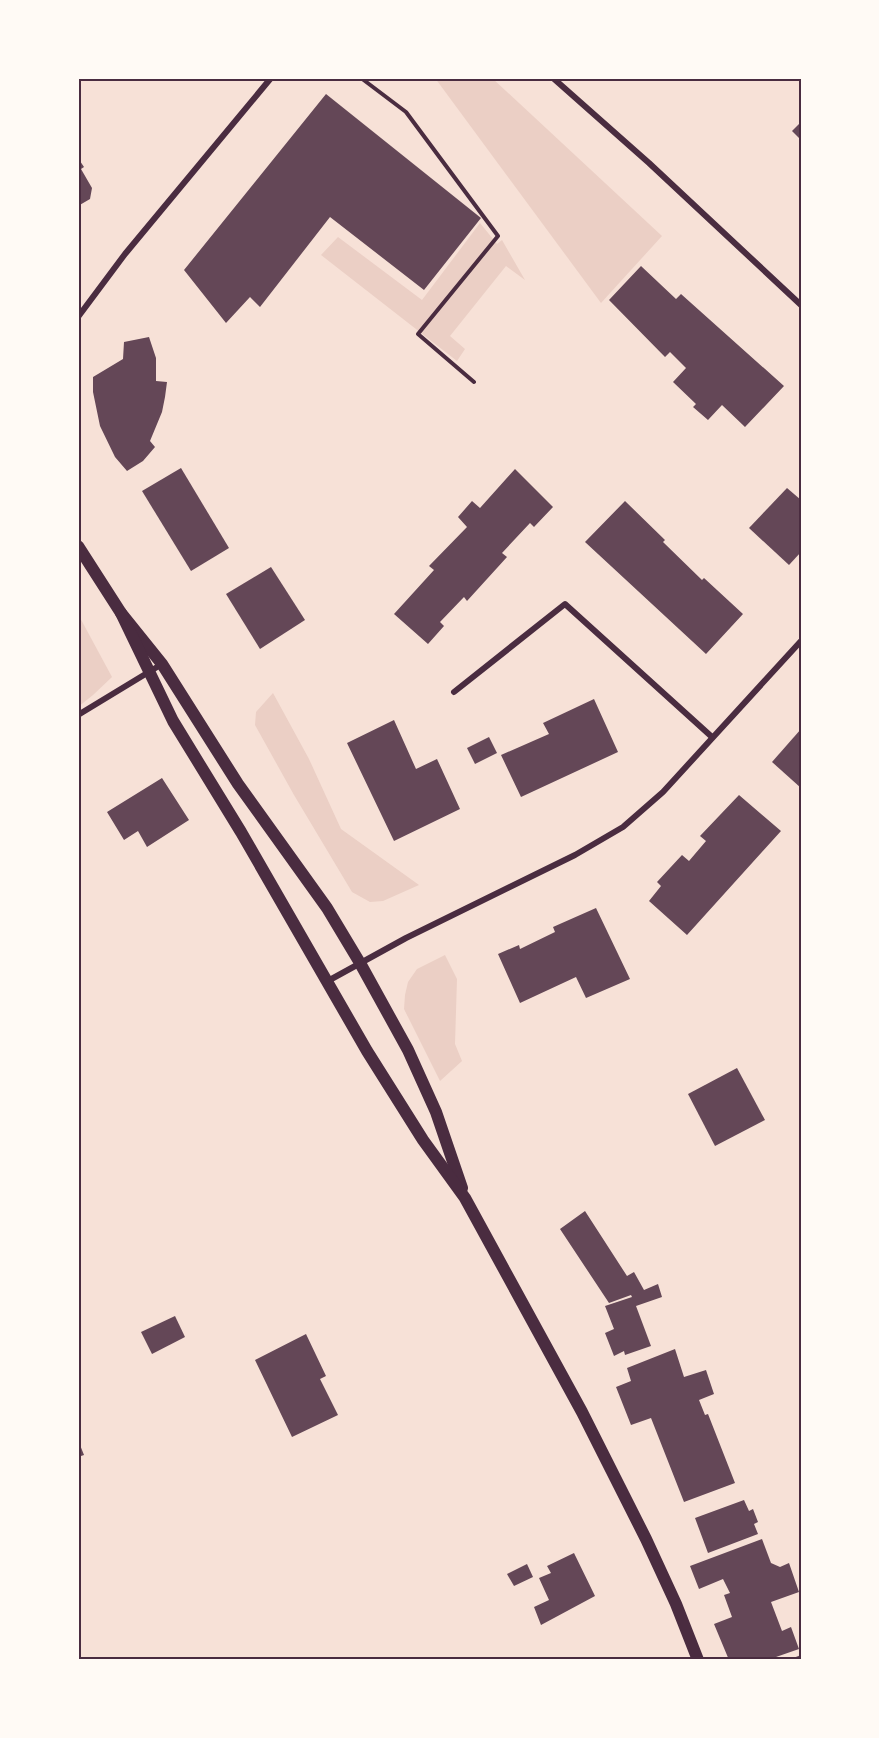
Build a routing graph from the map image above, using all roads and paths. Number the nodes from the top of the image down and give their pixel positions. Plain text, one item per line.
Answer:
1 (271, 78) edge
2 (361, 78) edge
3 (554, 78) edge
4 (801, 305) edge
5 (78, 317) edge
6 (474, 382) dead end
7 (78, 486) edge
8 (78, 498) edge
9 (78, 546) edge
10 (121, 613) junction
11 (801, 641) edge
12 (162, 664) junction
13 (148, 672) junction
14 (454, 692) dead end
15 (78, 715) edge
16 (712, 737) junction
17 (360, 963) junction
18 (326, 982) junction
19 (465, 1198) junction
20 (698, 1660) edge

1 - 5 street
2 - 6 path
3 - 4 street
7 - 8 street
9 - 10 main road
10 - 12 main road
10 - 13 main road
11 - 16 street
12 - 13 street
12 - 17 main road
13 - 15 street
13 - 18 main road
14 - 16 street
16 - 17 street
17 - 18 street
17 - 19 main road
18 - 19 main road
19 - 20 main road

